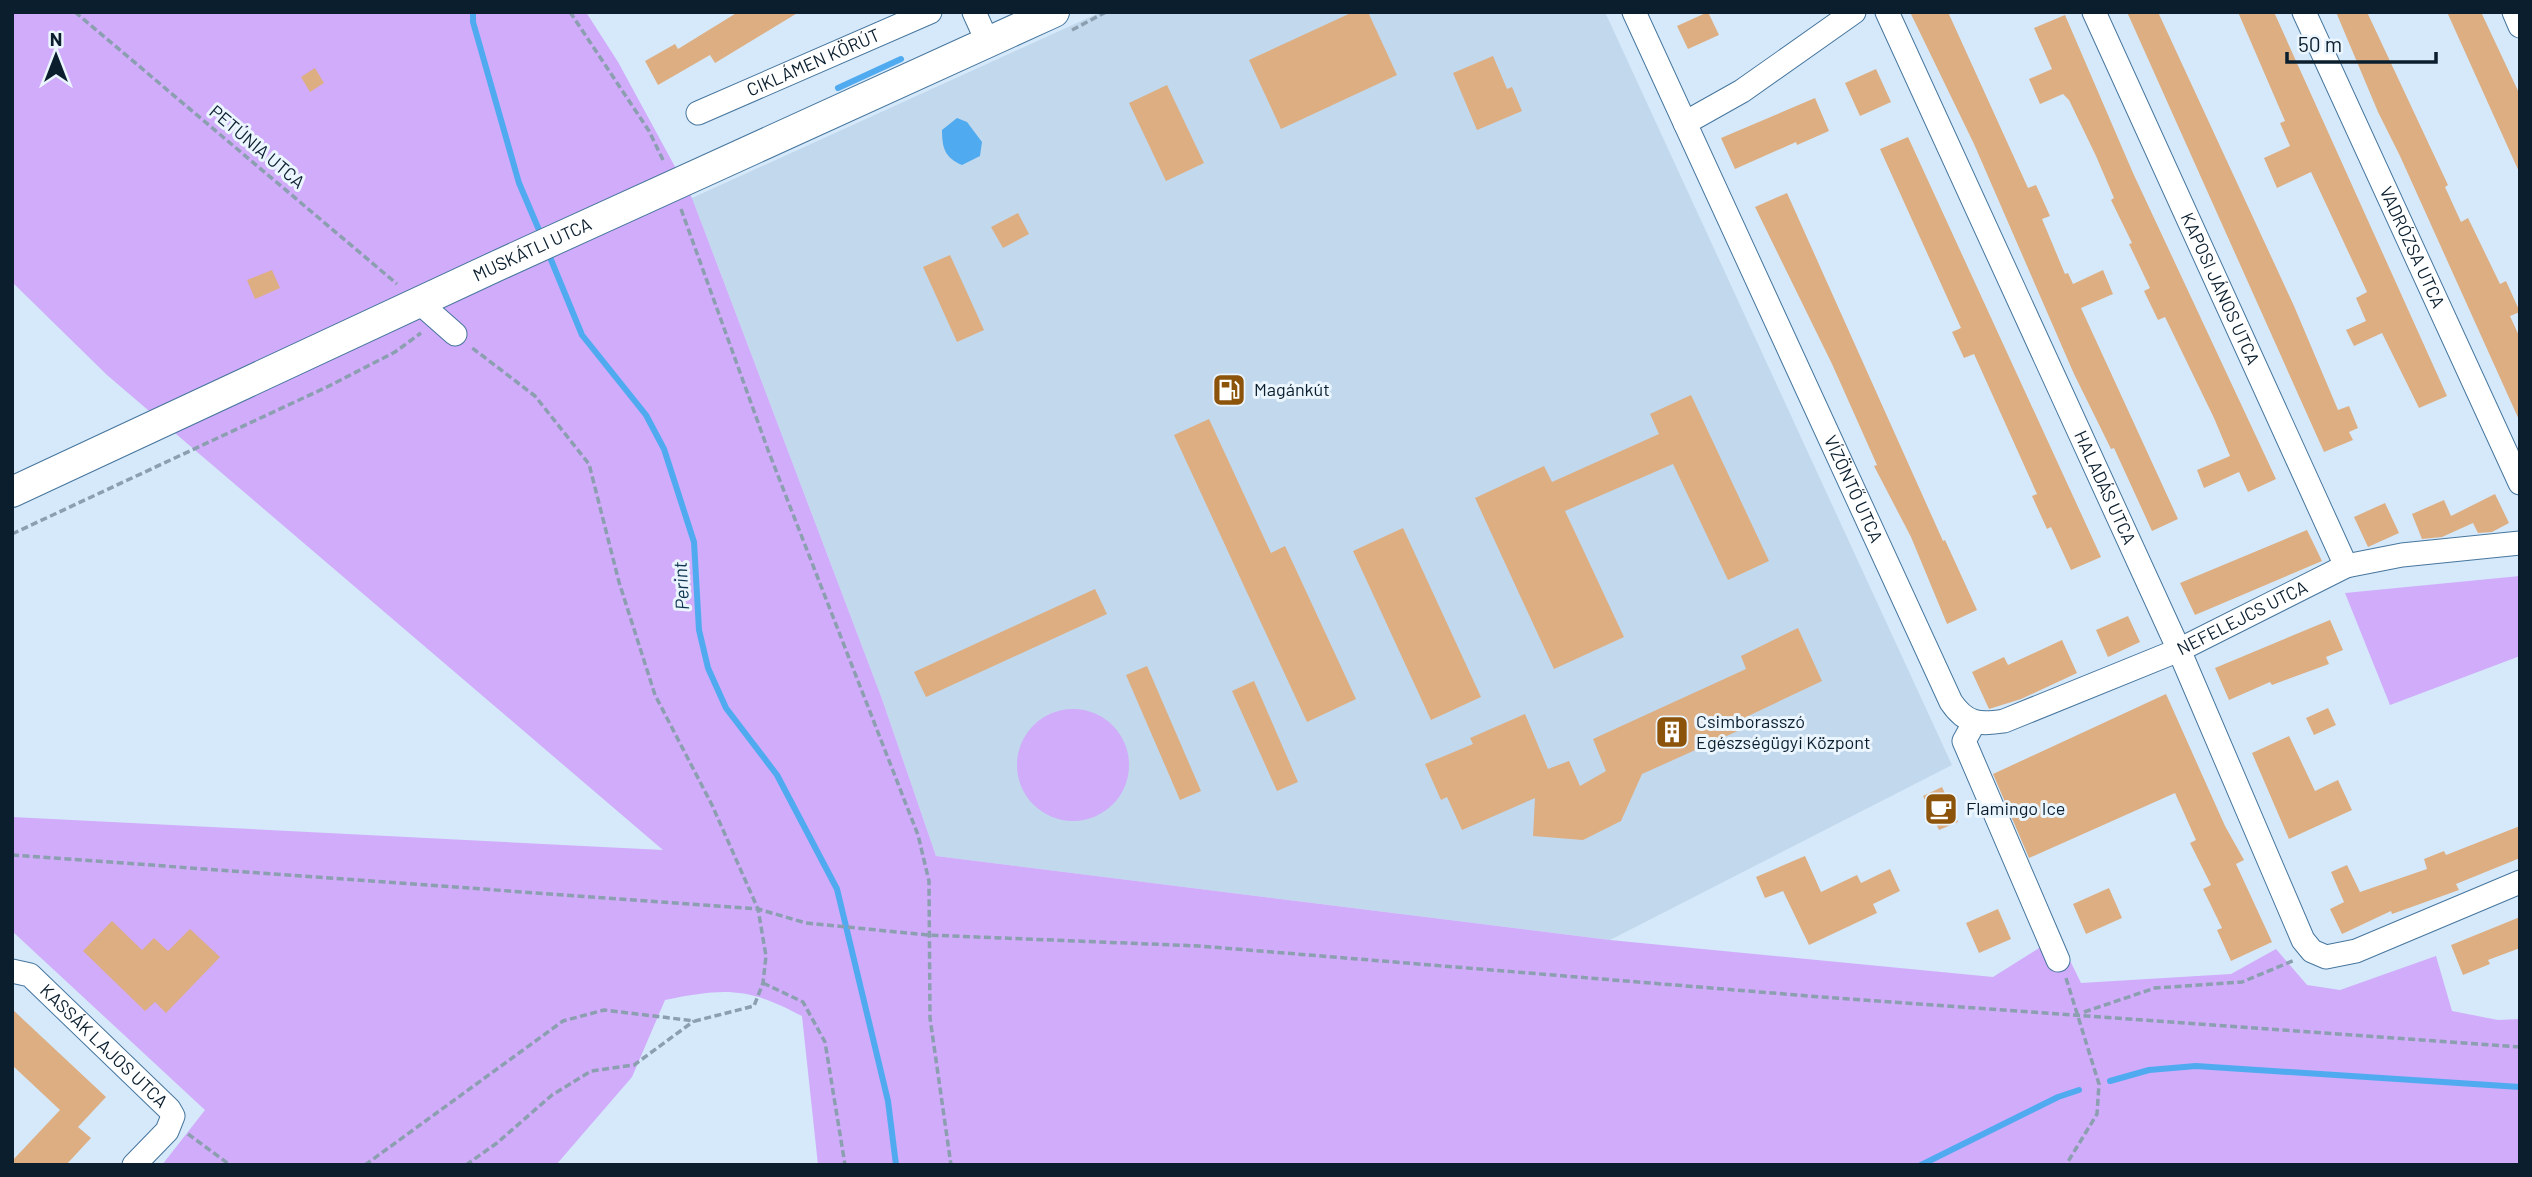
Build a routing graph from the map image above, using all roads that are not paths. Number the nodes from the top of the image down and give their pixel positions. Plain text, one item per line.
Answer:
1 (930, 12) edge
2 (974, 12) edge
3 (1054, 12) edge
4 (1634, 12) edge
5 (1854, 12) edge
6 (1887, 12) edge
7 (2094, 12) edge
8 (2304, 12) edge
9 (2514, 12) edge
10 (2520, 26) edge
11 (988, 43) junction
12 (698, 113) dead end
13 (1685, 123) junction
14 (2520, 483) edge
15 (12, 492) edge
16 (2520, 543) edge
17 (2346, 566) junction
18 (2179, 650) junction
19 (1974, 723) junction
20 (2520, 882) edge
21 (2058, 960) road end
22 (12, 971) edge
23 (134, 1165) edge

1 - 12 street, CIKLÁMEN KÖRÚT
2 - 11 street
3 - 11 main road, MUSKÁTLI UTCA
4 - 13 street, VÍZÖNTŐ UTCA
5 - 13 street
6 - 18 street, HALADÁS UTCA
7 - 17 street, KAPOSI JÁNOS UTCA
8 - 14 street, VADRÓZSA UTCA
9 - 10 street
11 - 15 main road, MUSKÁTLI UTCA
13 - 19 street, VÍZÖNTŐ UTCA
16 - 17 street, NEFELEJCS UTCA
17 - 18 street, NEFELEJCS UTCA
18 - 19 street, NEFELEJCS UTCA
18 - 20 street, HALADÁS UTCA
19 - 21 street
22 - 23 street, KASSÁK LAJOS UTCA

